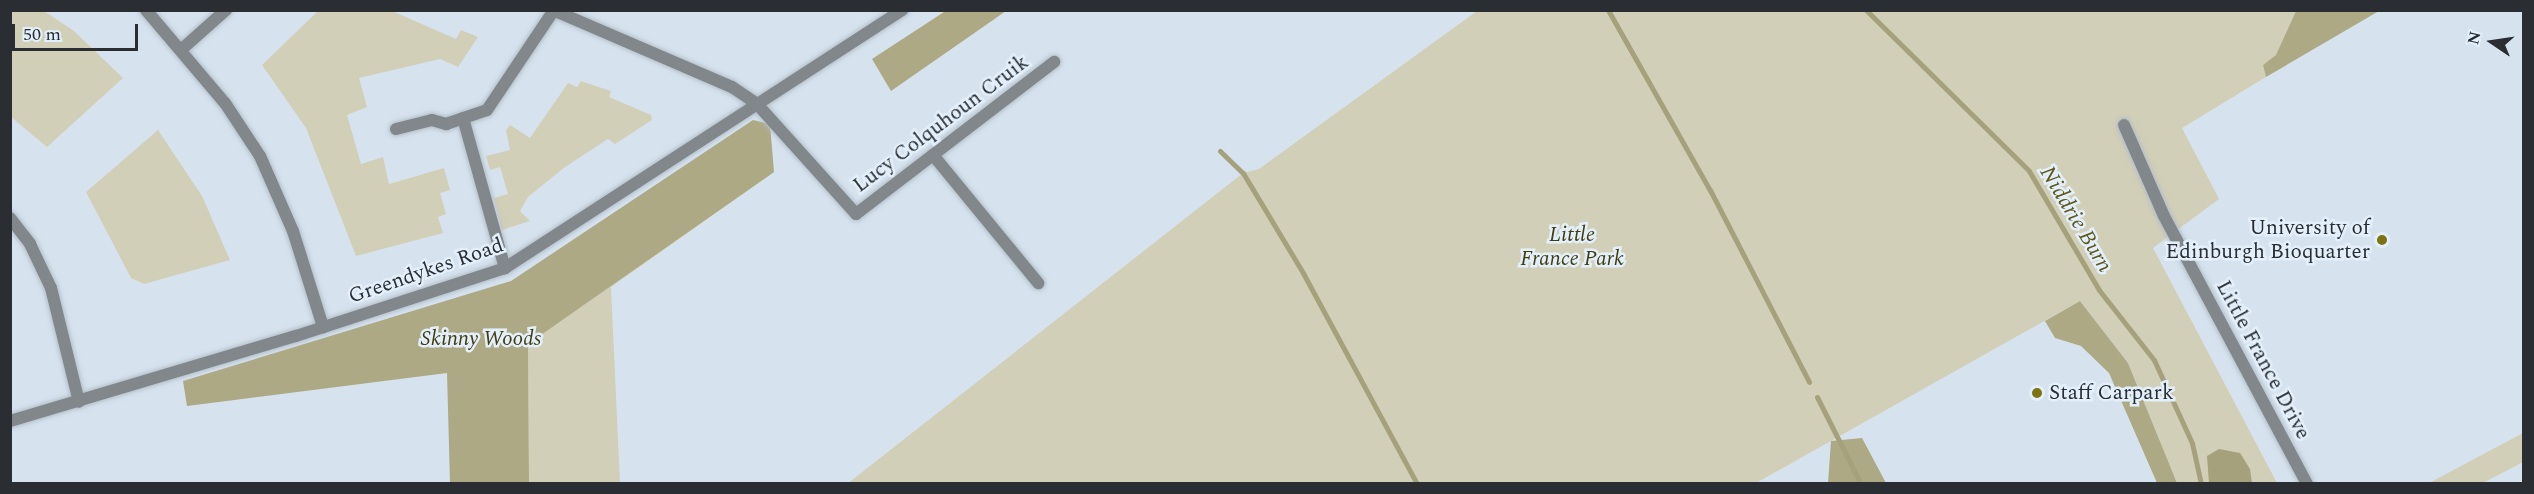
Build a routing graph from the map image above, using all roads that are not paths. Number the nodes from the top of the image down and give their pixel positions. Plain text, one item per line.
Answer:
1 (146, 10) edge
2 (226, 10) edge
3 (903, 10) edge
4 (554, 11) edge
5 (182, 49) junction
6 (1054, 62) dead end
7 (757, 104) junction
8 (463, 118) junction
9 (2124, 125) dead end
10 (396, 129) dead end
11 (933, 155) junction
12 (10, 218) edge
13 (505, 268) junction
14 (1038, 283) dead end
15 (323, 327) junction
16 (79, 402) junction
17 (10, 421) edge
18 (2307, 483) edge

1 - 5 street
2 - 5 street
3 - 7 street, Greendykes Road
4 - 7 street
4 - 8 street
5 - 15 street
6 - 11 street, Lucy Colquhoun Cruik
7 - 11 street, Lucy Colquhoun Cruik
7 - 13 street, Greendykes Road
8 - 10 street
8 - 13 street
9 - 18 street, Little France Drive
11 - 14 street
12 - 16 street
13 - 15 street, Greendykes Road
15 - 16 street, Greendykes Road
16 - 17 street, Greendykes Road

